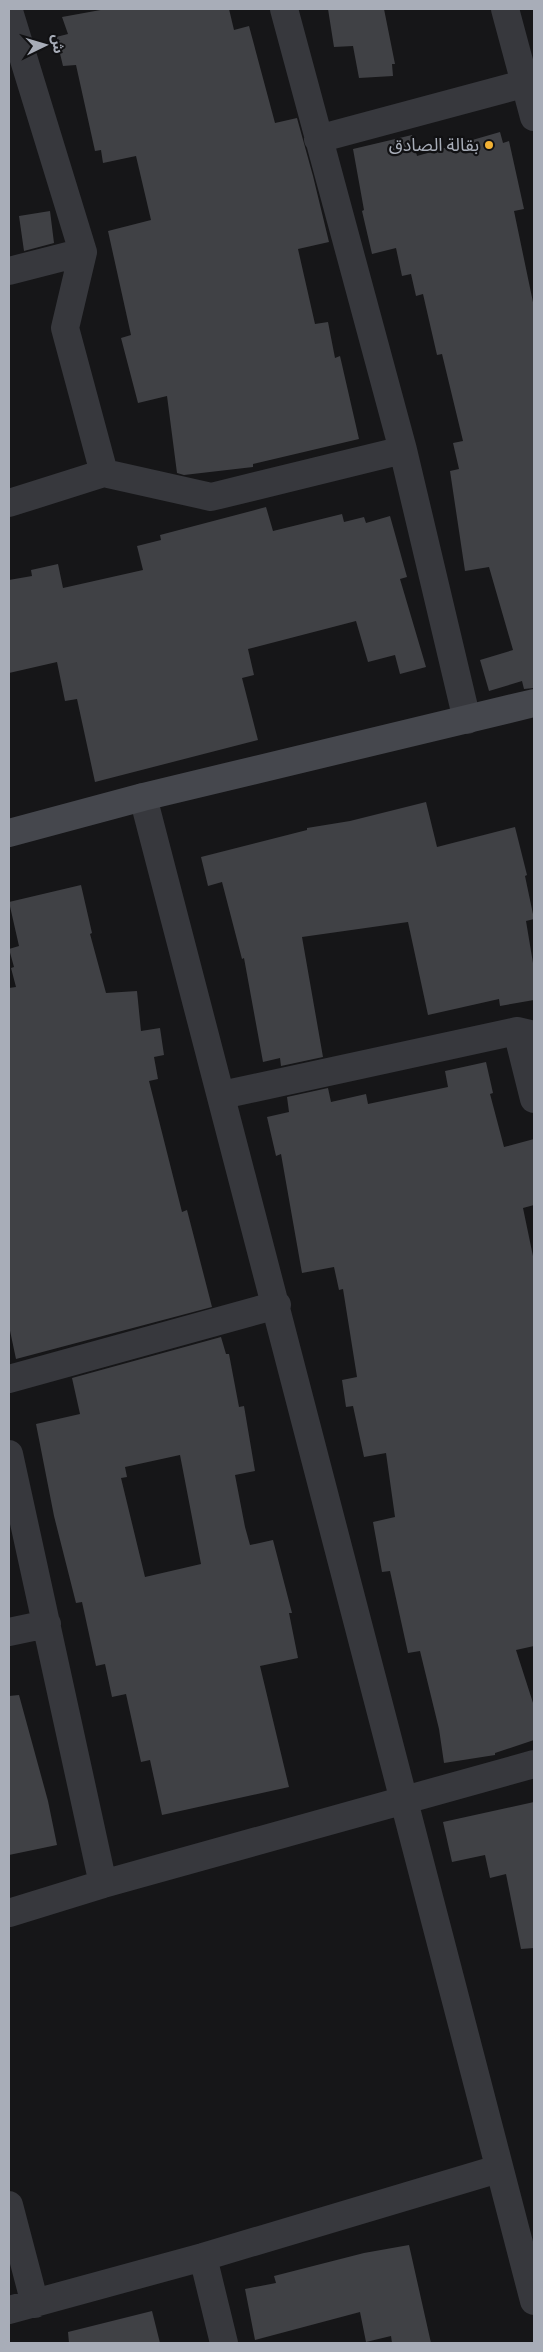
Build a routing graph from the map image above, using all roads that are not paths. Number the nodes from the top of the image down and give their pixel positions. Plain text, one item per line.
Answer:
1 (284, 9) edge
2 (505, 9) edge
3 (9, 12) edge
4 (530, 82) edge
5 (534, 116) edge
6 (318, 139) junction
7 (83, 252) junction
8 (9, 271) edge
9 (403, 450) junction
10 (104, 473) junction
11 (9, 503) edge
12 (534, 703) edge
13 (468, 720) junction
14 (143, 797) junction
15 (9, 834) edge
16 (526, 1033) edge
17 (222, 1095) junction
18 (534, 1099) edge
19 (277, 1305) junction
20 (9, 1379) edge
21 (9, 1454) edge
22 (47, 1624) junction
23 (9, 1632) edge
24 (534, 1764) edge
25 (405, 1799) junction
26 (103, 1884) junction
27 (9, 1913) edge
28 (498, 2170) junction
29 (9, 2205) edge
30 (203, 2257) junction
31 (534, 2301) edge
32 (22, 2307) edge
33 (224, 2343) edge

1 - 6 street
2 - 4 street
3 - 7 street
4 - 5 street
4 - 6 street
6 - 9 street
7 - 8 street
7 - 10 street
9 - 10 street
9 - 13 street
10 - 11 street
12 - 13 street
13 - 14 street
14 - 15 street
14 - 17 street
16 - 17 street
16 - 18 street
17 - 19 street
19 - 20 street
19 - 25 street
21 - 22 street
22 - 23 street
22 - 26 street
24 - 25 street
25 - 26 street
25 - 28 street
26 - 27 street
28 - 30 street
28 - 31 street
29 - 32 street
30 - 32 street
30 - 33 street

